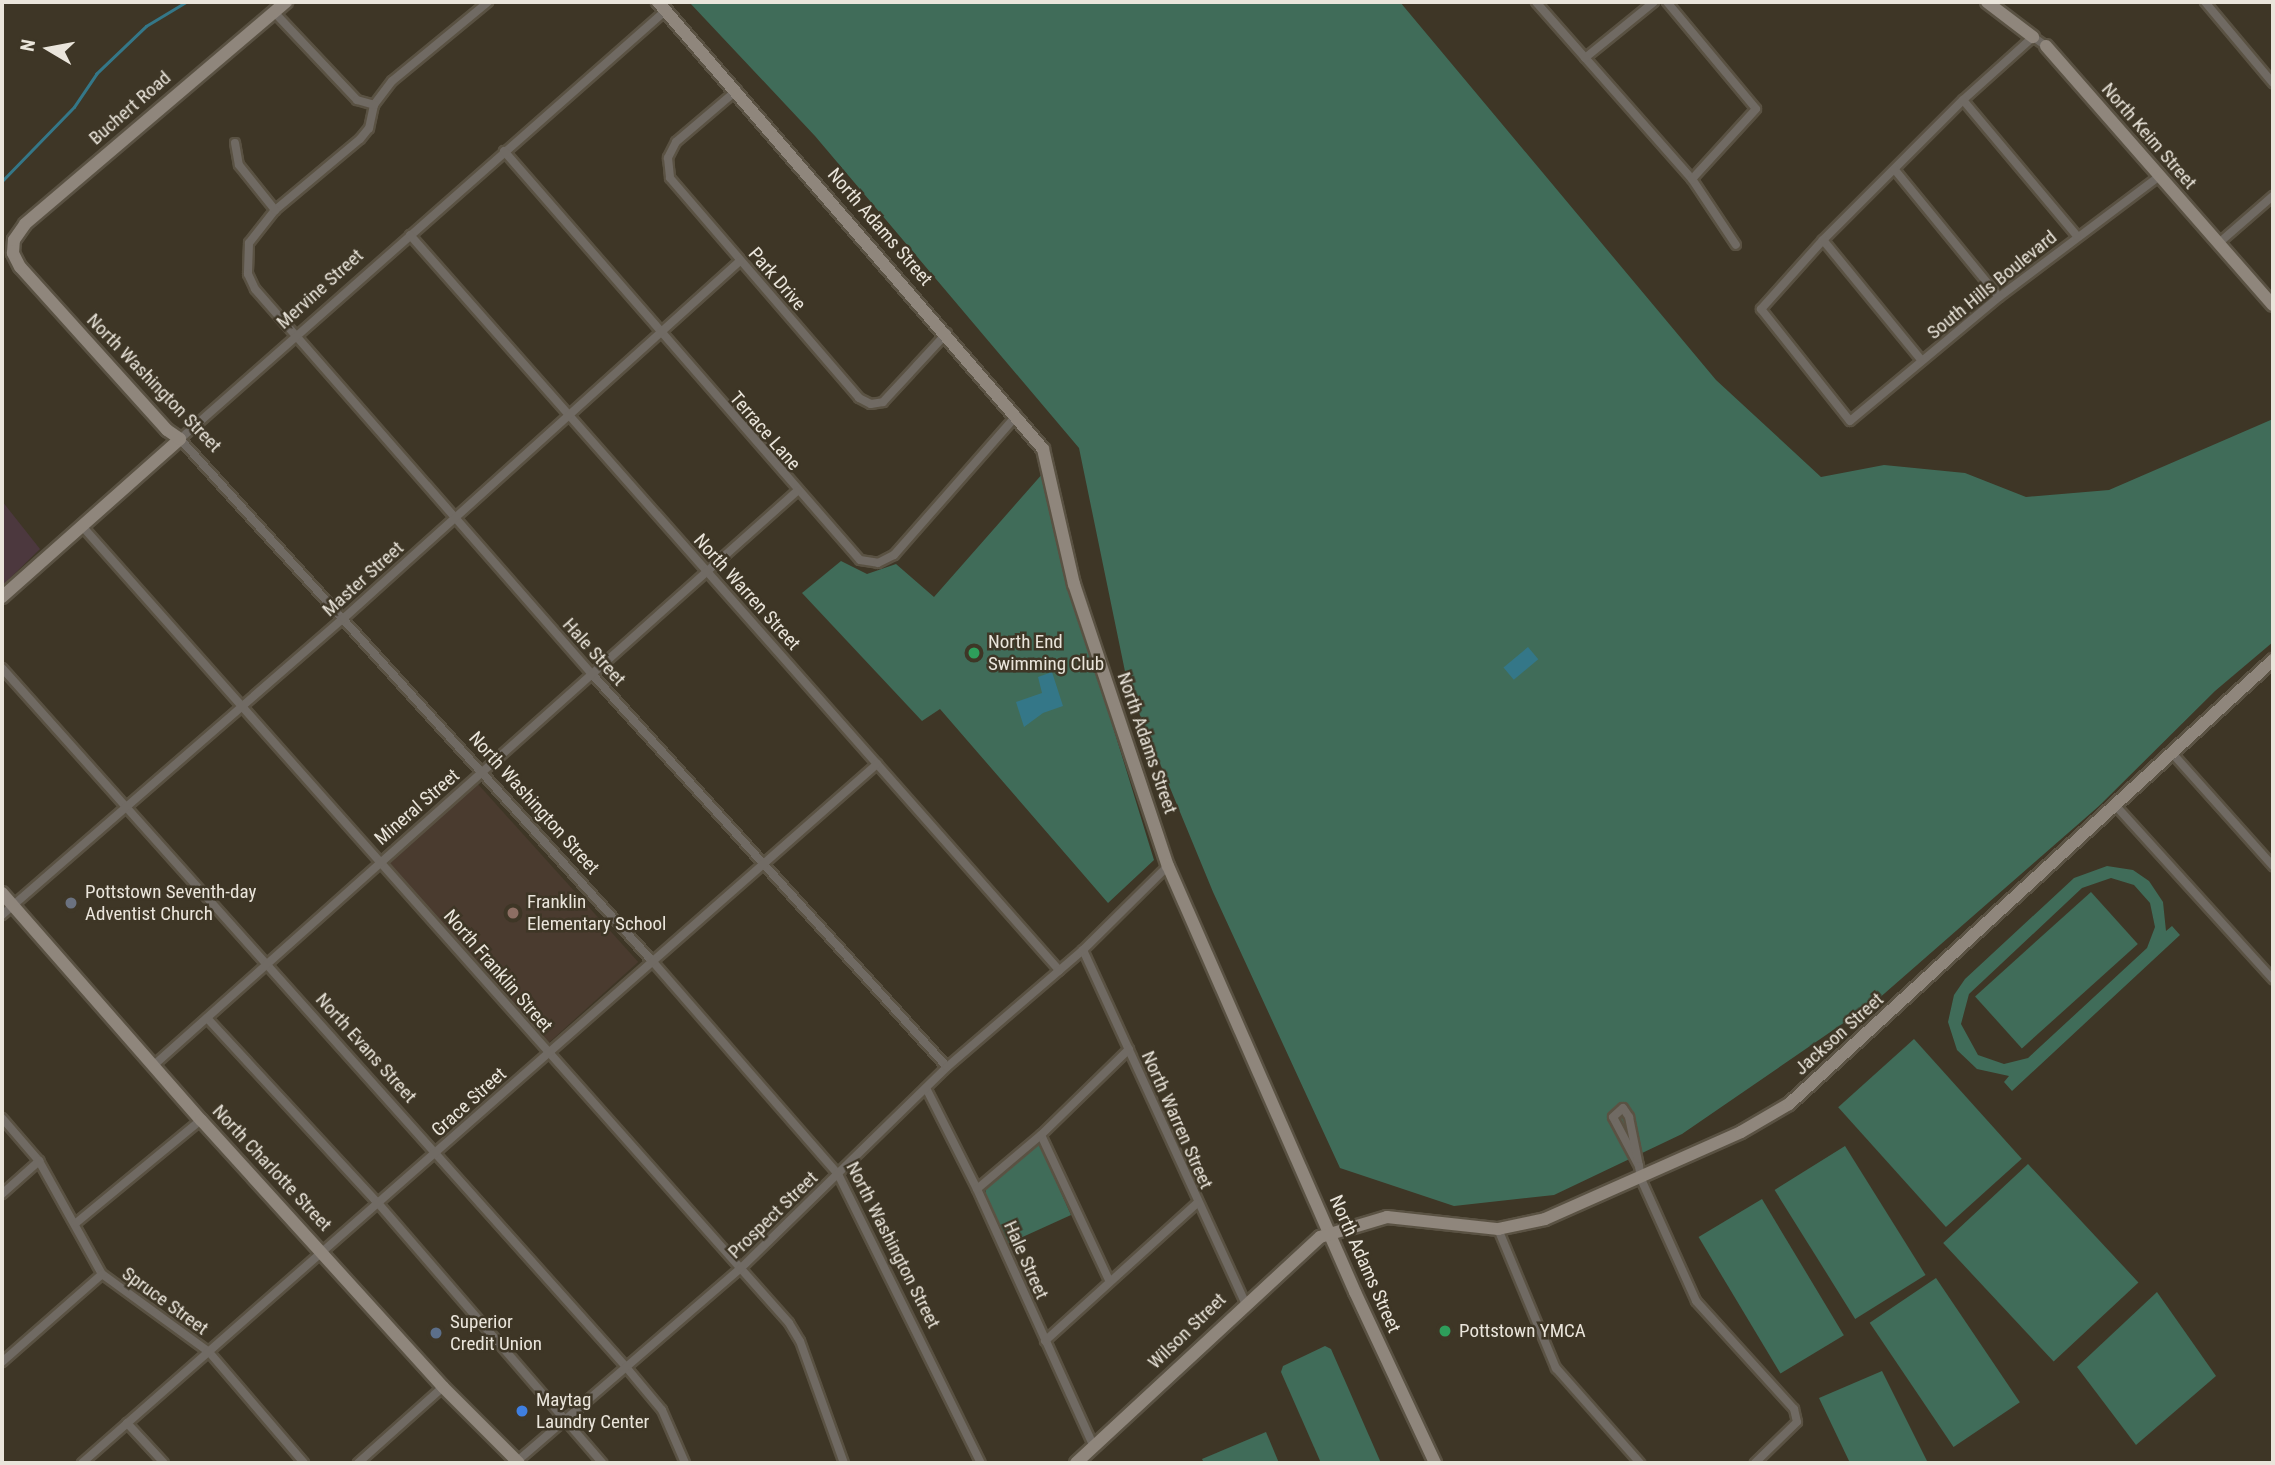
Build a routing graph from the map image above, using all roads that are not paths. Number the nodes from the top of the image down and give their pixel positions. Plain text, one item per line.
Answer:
1 (286, 2) edge
2 (488, 2) edge
3 (1536, 2) edge
4 (1654, 2) edge
5 (1667, 2) edge
6 (2205, 2) edge
7 (1993, 3) edge
8 (661, 7) edge
9 (274, 12) junction
10 (2033, 37) junction
11 (2046, 46) joint
12 (1585, 58) junction
13 (2273, 83) edge
14 (737, 90) junction
15 (1963, 100) junction
16 (374, 105) junction
17 (235, 143) dead end
18 (504, 151) junction
19 (1895, 170) junction
20 (1692, 178) junction
21 (2157, 178) junction
22 (2273, 195) edge
23 (275, 209) junction
24 (410, 235) junction
25 (2077, 236) junction
26 (1823, 240) junction
27 (2220, 242) junction
28 (1736, 245) dead end
29 (13, 253) joint
30 (740, 261) junction
31 (1999, 297) junction
32 (2273, 305) edge
33 (658, 332) junction
34 (947, 333) junction
35 (297, 335) junction
36 (1922, 361) junction
37 (1017, 415) junction
38 (567, 417) junction
39 (180, 439) junction
40 (797, 491) junction
41 (455, 518) junction
42 (82, 526) junction
43 (709, 571) junction
44 (2, 597) edge
45 (344, 618) junction
46 (2273, 660) edge
47 (2, 668) edge
48 (592, 673) junction
49 (243, 705) junction
50 (2172, 753) junction
51 (877, 764) junction
52 (480, 773) junction
53 (125, 806) junction
54 (2116, 806) junction
55 (380, 860) junction
56 (763, 862) junction
57 (1168, 866) junction
58 (2273, 866) edge
59 (2, 893) edge
60 (13, 906) junction
61 (2, 915) edge
62 (1083, 950) junction
63 (268, 962) junction
64 (653, 962) junction
65 (1059, 970) junction
66 (2272, 975) edge
67 (207, 1018) junction
68 (1129, 1049) junction
69 (548, 1053) junction
70 (154, 1065) junction
71 (947, 1067) junction
72 (926, 1088) junction
73 (2, 1118) edge
74 (201, 1120) junction
75 (1041, 1135) junction
76 (437, 1152) junction
77 (39, 1161) junction
78 (1640, 1172) junction
79 (838, 1174) junction
80 (977, 1189) junction
81 (2, 1194) edge
82 (377, 1202) junction
83 (1196, 1203) junction
84 (76, 1223) junction
85 (1498, 1229) junction
86 (1330, 1233) junction
87 (322, 1250) junction
88 (741, 1268) junction
89 (102, 1274) junction
90 (1109, 1280) junction
91 (1245, 1302) junction
92 (1045, 1341) junction
93 (209, 1352) junction
94 (2, 1362) edge
95 (626, 1367) junction
96 (443, 1387) junction
97 (567, 1420) junction
98 (127, 1423) junction
99 (1094, 1447) junction
100 (82, 1463) edge
101 (164, 1463) edge
102 (304, 1463) edge
103 (358, 1463) edge
104 (517, 1463) edge
105 (602, 1463) edge
106 (685, 1463) edge
107 (844, 1463) edge
108 (981, 1463) edge
109 (1076, 1463) edge
110 (1435, 1463) edge
111 (1640, 1463) edge
112 (1755, 1463) edge

1 - 9 street, Buchert Road
2 - 16 street
3 - 12 street
4 - 12 street
5 - 20 street
6 - 13 street
7 - 10 street, North Keim Street
8 - 14 street, North Adams Street
8 - 18 street, Mervine Street
9 - 16 street
9 - 29 street, Buchert Road
10 - 11 street, North Keim Street
10 - 15 street
11 - 21 street, North Keim Street
12 - 20 street
14 - 30 street, Park Drive
14 - 34 street, North Adams Street
15 - 19 street
15 - 25 street
16 - 23 street
17 - 23 street
18 - 24 street, Mervine Street
18 - 33 street, Terrace Lane
19 - 26 street
19 - 31 street
20 - 28 street
21 - 25 street, South Hills Boulevard
21 - 27 street, North Keim Street
22 - 27 street
23 - 35 street, Hale Street
24 - 35 street, Mervine Street
24 - 38 street, North Warren Street
25 - 31 street, South Hills Boulevard
26 - 36 street
26 - 36 street, South Hills Boulevard
27 - 32 street, North Keim Street
29 - 39 street, North Washington Street
30 - 33 street, Master Street
30 - 34 street, Park Drive
31 - 36 street, South Hills Boulevard
33 - 38 street, Master Street
33 - 40 street, Terrace Lane
34 - 37 street, North Adams Street
35 - 39 street, Mervine Street
35 - 41 street, Hale Street
37 - 40 street, Terrace Lane
37 - 57 street, North Adams Street
38 - 41 street, Master Street
38 - 43 street, North Warren Street
39 - 42 street, Mervine Street
39 - 45 street, North Washington Street
40 - 43 street, Mineral Street
41 - 45 street, Master Street
41 - 48 street, Hale Street
42 - 44 street, Mervine Street
42 - 49 street, North Franklin Street
43 - 48 street, Mineral Street
43 - 51 street, North Warren Street
45 - 49 street, Master Street
45 - 52 street, North Washington Street
46 - 50 street, Jackson Street
47 - 53 street, North Evans Street
48 - 52 street, Mineral Street
48 - 56 street, Hale Street
49 - 53 street, Master Street
49 - 55 street, North Franklin Street
50 - 54 street, Jackson Street
50 - 58 street
51 - 56 street, Grace Street
51 - 65 street, North Warren Street
52 - 55 street, Mineral Street
52 - 64 street, North Washington Street
53 - 60 street, Master Street
53 - 63 street, North Evans Street
54 - 66 street
54 - 78 street, Jackson Street
55 - 63 street, Mineral Street
55 - 69 street, North Franklin Street
56 - 64 street, Grace Street
56 - 71 street, Hale Street
57 - 62 street, Prospect Street
57 - 86 street, North Adams Street
59 - 60 street, North Charlotte Street
60 - 61 street, Master Street
60 - 70 street, North Charlotte Street
62 - 65 street, Prospect Street
62 - 68 street, North Warren Street
63 - 67 street, Mineral Street
63 - 76 street, North Evans Street
64 - 69 street, Grace Street
64 - 79 street, North Washington Street
65 - 71 street, Prospect Street
67 - 70 street, Mineral Street
67 - 82 street
68 - 75 street
68 - 83 street, North Warren Street
69 - 76 street, Grace Street
69 - 88 street, North Franklin Street
70 - 74 street, North Charlotte Street
71 - 72 street, Prospect Street
72 - 79 street, Prospect Street
72 - 80 street, Hale Street
73 - 77 street, Spruce Street
74 - 84 street
74 - 87 street, North Charlotte Street
75 - 80 street
75 - 90 street
76 - 82 street, Grace Street
76 - 95 street, North Evans Street
77 - 81 street
77 - 84 street, Spruce Street
78 - 78 street
78 - 85 street, Jackson Street
78 - 112 street
79 - 88 street, Prospect Street
79 - 108 street, North Washington Street
80 - 92 street, Hale Street
82 - 87 street, Grace Street
82 - 97 street
83 - 90 street
83 - 91 street, North Warren Street
84 - 89 street, Spruce Street
85 - 86 street, Jackson Street
85 - 111 street
86 - 91 street, Wilson Street
86 - 110 street, North Adams Street
87 - 93 street, Grace Street
87 - 96 street, North Charlotte Street
88 - 95 street, Prospect Street
88 - 107 street, North Franklin Street
89 - 93 street, Spruce Street
89 - 94 street
90 - 92 street
91 - 99 street, Wilson Street
92 - 99 street, Hale Street
93 - 98 street, Grace Street
93 - 102 street, Spruce Street
95 - 97 street, Prospect Street
95 - 106 street, North Evans Street
96 - 103 street
96 - 104 street, North Charlotte Street
97 - 104 street, Prospect Street
97 - 105 street
98 - 100 street, Grace Street
98 - 101 street
99 - 109 street, Wilson Street

